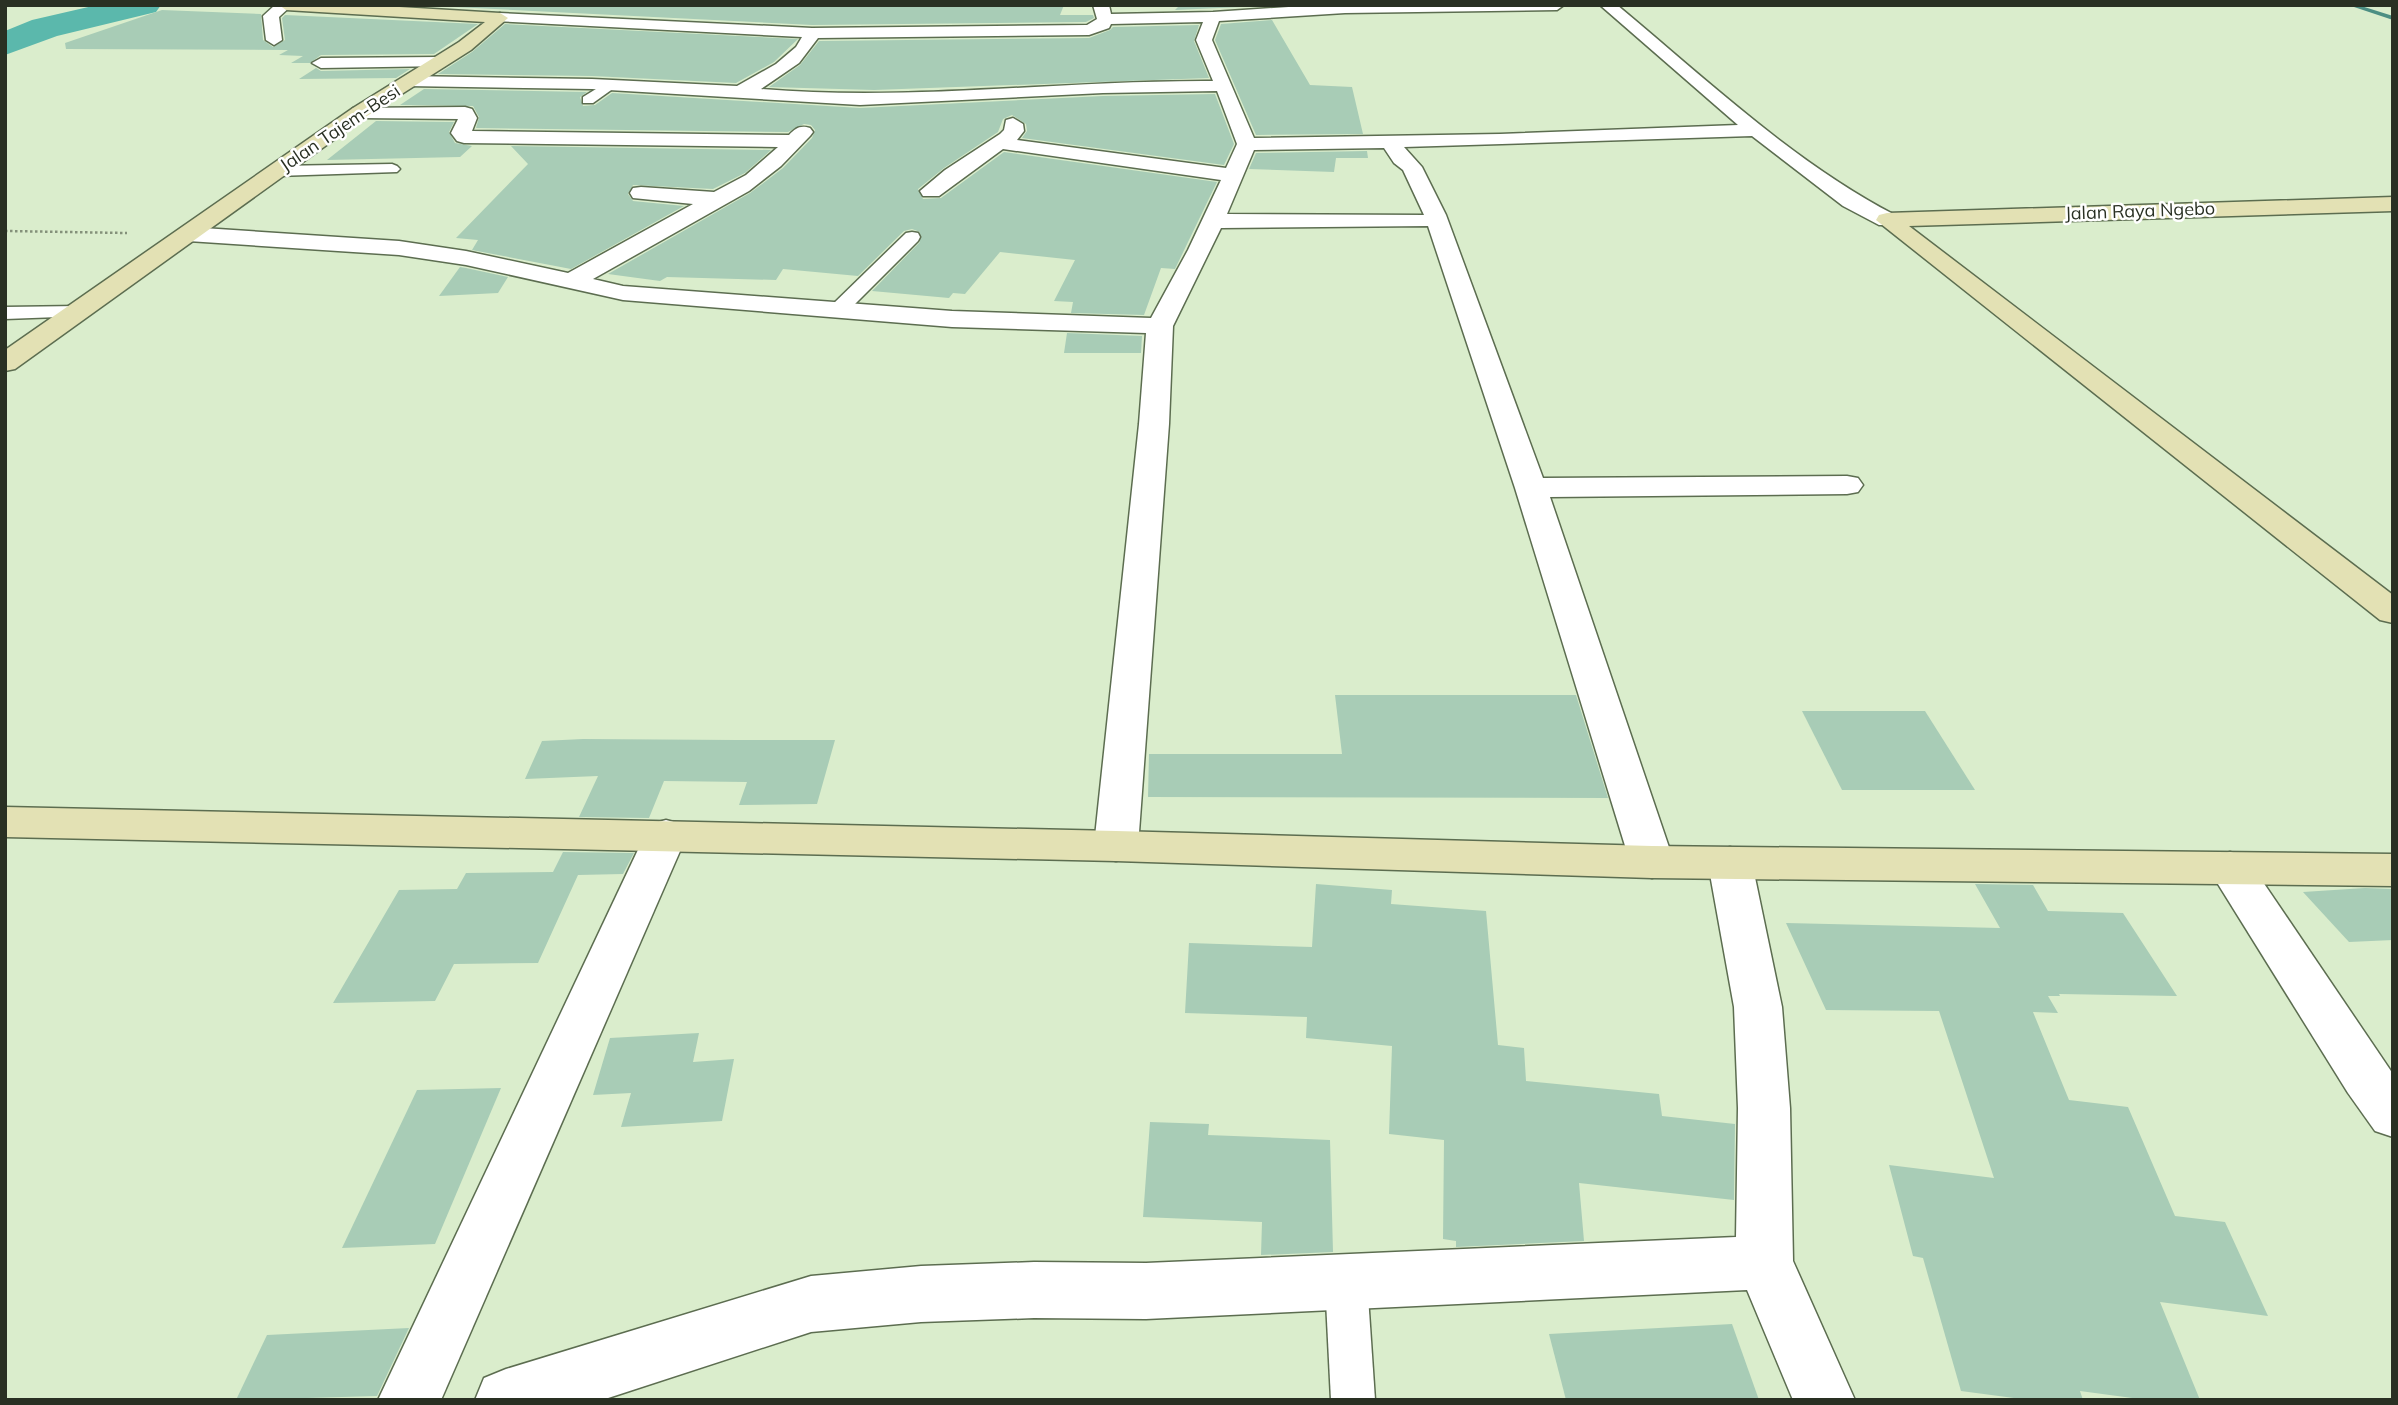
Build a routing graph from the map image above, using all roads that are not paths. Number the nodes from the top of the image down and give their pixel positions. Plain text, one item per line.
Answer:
1 (285, 5) edge
2 (521, 5) edge
3 (1557, 5) edge
4 (1607, 5) edge
5 (299, 6) edge
6 (346, 7) edge
7 (703, 12) dead end
8 (1103, 12) edge
9 (923, 13) dead end
10 (1213, 17) junction
11 (500, 18) junction
12 (828, 19) dead end
13 (681, 25) junction
14 (812, 33) junction
15 (901, 33) junction
16 (274, 40) dead end
17 (465, 46) junction
18 (350, 47) dead end
19 (439, 62) junction
20 (321, 63) dead end
21 (408, 82) junction
22 (609, 85) junction
23 (1224, 86) junction
24 (739, 92) junction
25 (1011, 94) junction
26 (832, 99) junction
27 (588, 100) dead end
28 (360, 112) junction
29 (1756, 130) junction
30 (795, 141) junction
31 (1391, 142) junction
32 (999, 144) junction
33 (1247, 144) junction
34 (392, 169) dead end
35 (277, 171) junction
36 (1233, 176) junction
37 (931, 191) dead end
38 (641, 193) dead end
39 (717, 199) junction
40 (2393, 204) edge
41 (1887, 219) junction
42 (1213, 221) junction
43 (1420, 221) dead end
44 (188, 234) junction
45 (912, 237) dead end
46 (570, 282) junction
47 (838, 310) junction
48 (79, 312) junction
49 (5, 313) edge
50 (1160, 326) junction
51 (5, 363) edge
52 (1847, 485) dead end
53 (1531, 488) junction
54 (2393, 612) edge
55 (5, 822) edge
56 (666, 835) junction
57 (1116, 846) junction
58 (1652, 862) junction
59 (1730, 863) junction
60 (2230, 868) junction
61 (2393, 870) edge
62 (2384, 1090) edge
63 (1764, 1262) junction
64 (1346, 1281) junction
65 (409, 1400) edge
66 (506, 1400) edge
67 (1353, 1400) edge
68 (1824, 1400) edge

1 - 5 street
1 - 16 street
2 - 11 street
3 - 10 street
4 - 29 street
5 - 6 street
6 - 11 street
7 - 13 street
8 - 10 street
8 - 15 street
9 - 15 street
10 - 23 street
11 - 13 street
11 - 17 street, Jalan Tajem-Besi
12 - 14 street
13 - 14 street
14 - 15 street
14 - 24 street
17 - 18 street
17 - 19 street, Jalan Tajem-Besi
19 - 20 street
19 - 21 street, Jalan Tajem-Besi
21 - 22 street
21 - 28 street, Jalan Tajem-Besi
22 - 24 street
22 - 27 lane
23 - 25 street
23 - 33 street
24 - 26 street
25 - 26 street
25 - 32 street
26 - 30 street
28 - 30 street
28 - 35 street, Jalan Tajem-Besi
29 - 31 street
29 - 41 street
30 - 39 street
31 - 33 street
31 - 53 street
32 - 36 street
32 - 37 street
33 - 36 street
34 - 35 lane
35 - 44 street, Jalan Tajem-Besi
36 - 42 street
38 - 39 street
39 - 46 street
40 - 41 street, Jalan Raya Ngebo
41 - 54 street
42 - 43 street
42 - 50 street
44 - 46 street
44 - 48 street, Jalan Tajem-Besi
45 - 47 lane
46 - 47 street
47 - 50 street
48 - 49 lane
48 - 51 street, Jalan Tajem-Besi
50 - 57 street
52 - 53 street
53 - 58 street
55 - 56 street
56 - 57 street
56 - 65 street
57 - 58 street
58 - 59 street
59 - 60 street
59 - 63 street
60 - 61 street
60 - 62 street
63 - 64 street
63 - 68 street
64 - 66 street
64 - 67 lane

